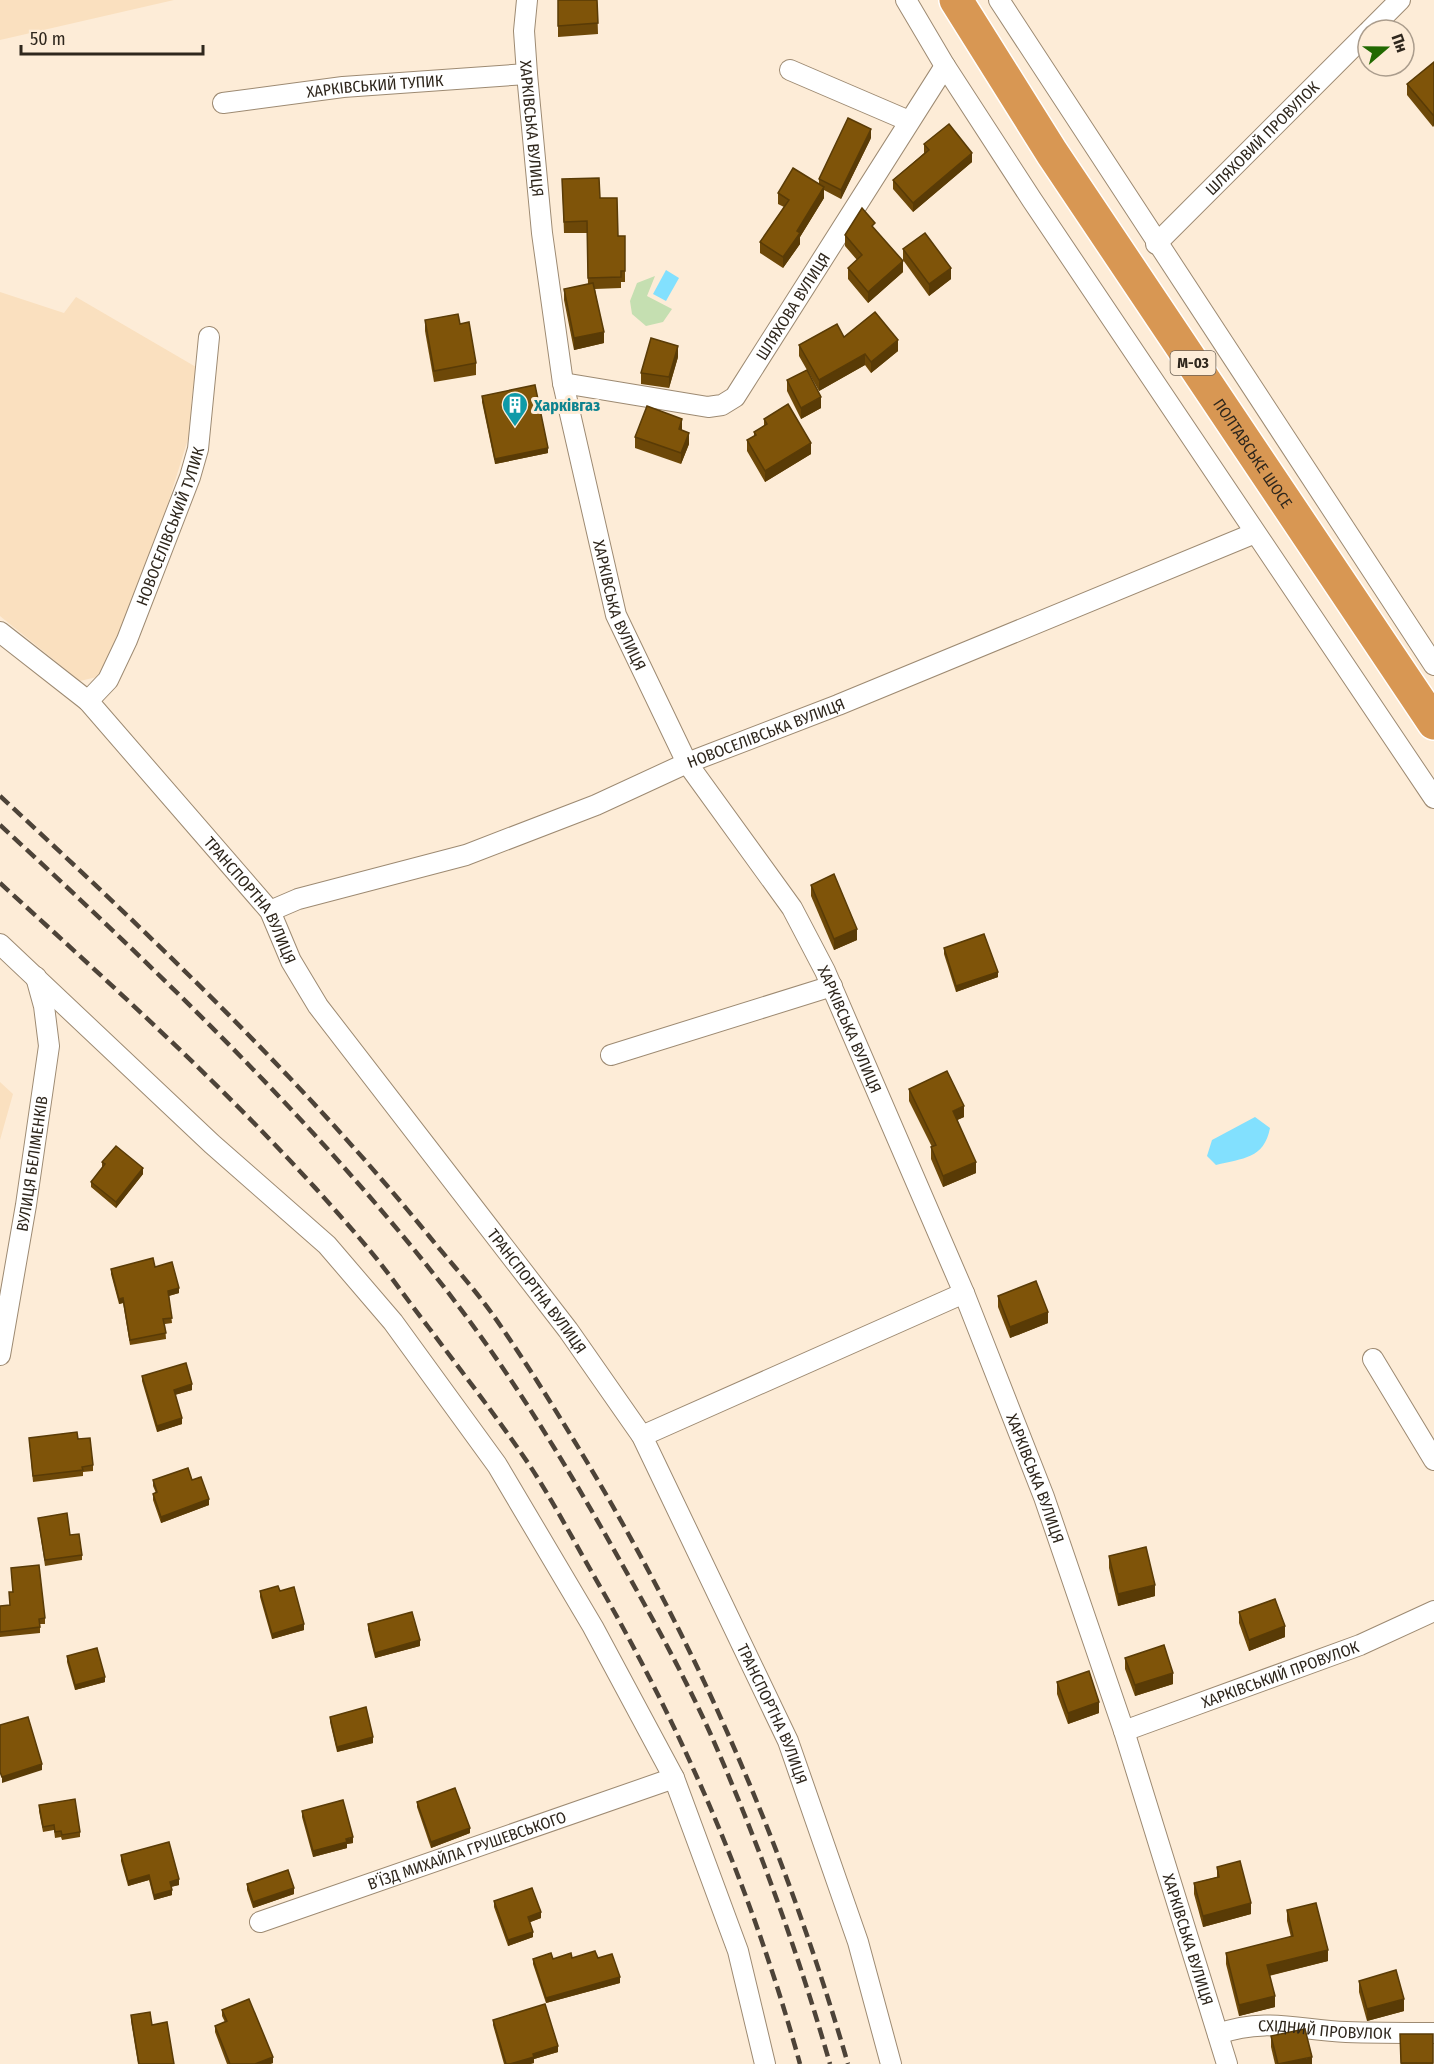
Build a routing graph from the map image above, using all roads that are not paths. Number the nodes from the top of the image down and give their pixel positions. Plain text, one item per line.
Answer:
1 (527, 0) edge
2 (906, 0) edge
3 (956, 0) edge
4 (999, 0) edge
5 (1400, 0) edge
6 (1382, 18) edge
7 (1356, 44) edge
8 (945, 66) junction
9 (790, 70) dead end
10 (527, 74) junction
11 (223, 103) dead end
12 (909, 122) junction
13 (1156, 244) junction
14 (209, 337) dead end
15 (563, 383) junction
16 (1255, 533) junction
17 (0, 632) edge
18 (1434, 665) edge
19 (88, 701) junction
20 (1434, 723) edge
21 (687, 763) junction
22 (1434, 798) edge
23 (270, 911) junction
24 (0, 944) edge
25 (36, 975) junction
26 (832, 986) junction
27 (611, 1055) dead end
28 (964, 1293) junction
29 (0, 1355) edge
30 (1373, 1359) dead end
31 (642, 1436) junction
32 (1434, 1460) edge
33 (1434, 1611) edge
34 (1124, 1731) junction
35 (674, 1778) junction
36 (260, 1922) dead end
37 (1434, 2033) edge
38 (1218, 2034) junction
39 (765, 2064) edge
40 (891, 2064) edge
41 (1227, 2064) edge

1 - 10 street, ХАРКІВСЬКА ВУЛИЦЯ
2 - 8 street
3 - 20 highway, ПОЛТАВСЬКЕ ШОСЕ / М-03
4 - 13 street
5 - 6 street, ШЛЯХОВИЙ ПРОВУЛОК
7 - 13 street, ШЛЯХОВИЙ ПРОВУЛОК
8 - 12 street, ШЛЯХОВА ВУЛИЦЯ
8 - 16 street
9 - 12 street
10 - 11 street, ХАРКІВСЬКИЙ ТУПИК
10 - 15 street, ХАРКІВСЬКА ВУЛИЦЯ
12 - 15 street, ШЛЯХОВА ВУЛИЦЯ
13 - 18 street
14 - 19 street, НОВОСЕЛІВСЬКИЙ ТУПИК
15 - 21 street, ХАРКІВСЬКА ВУЛИЦЯ
16 - 21 street, НОВОСЕЛІВСЬКА ВУЛИЦЯ
16 - 22 street
17 - 19 street, ТРАНСПОРТНА ВУЛИЦЯ
19 - 23 street, ТРАНСПОРТНА ВУЛИЦЯ
21 - 23 street, НОВОСЕЛІВСЬКА ВУЛИЦЯ
21 - 26 street, ХАРКІВСЬКА ВУЛИЦЯ
23 - 31 street, ТРАНСПОРТНА ВУЛИЦЯ
24 - 25 street
25 - 29 street, ВУЛИЦЯ БЕЛІМЕНКІВ
25 - 35 street
26 - 27 street
26 - 28 street, ХАРКІВСЬКА ВУЛИЦЯ
28 - 31 street
28 - 34 street, ХАРКІВСЬКА ВУЛИЦЯ
30 - 32 street
31 - 40 street, ТРАНСПОРТНА ВУЛИЦЯ
33 - 34 street, ХАРКІВСЬКИЙ ПРОВУЛОК
34 - 38 street, ХАРКІВСЬКА ВУЛИЦЯ
35 - 36 street, В’ЇЗД МИХАЙЛА ГРУШЕВСЬКОГО
35 - 39 street
37 - 38 street, СХІДНИЙ ПРОВУЛОК
38 - 41 street, ХАРКІВСЬКА ВУЛИЦЯ

